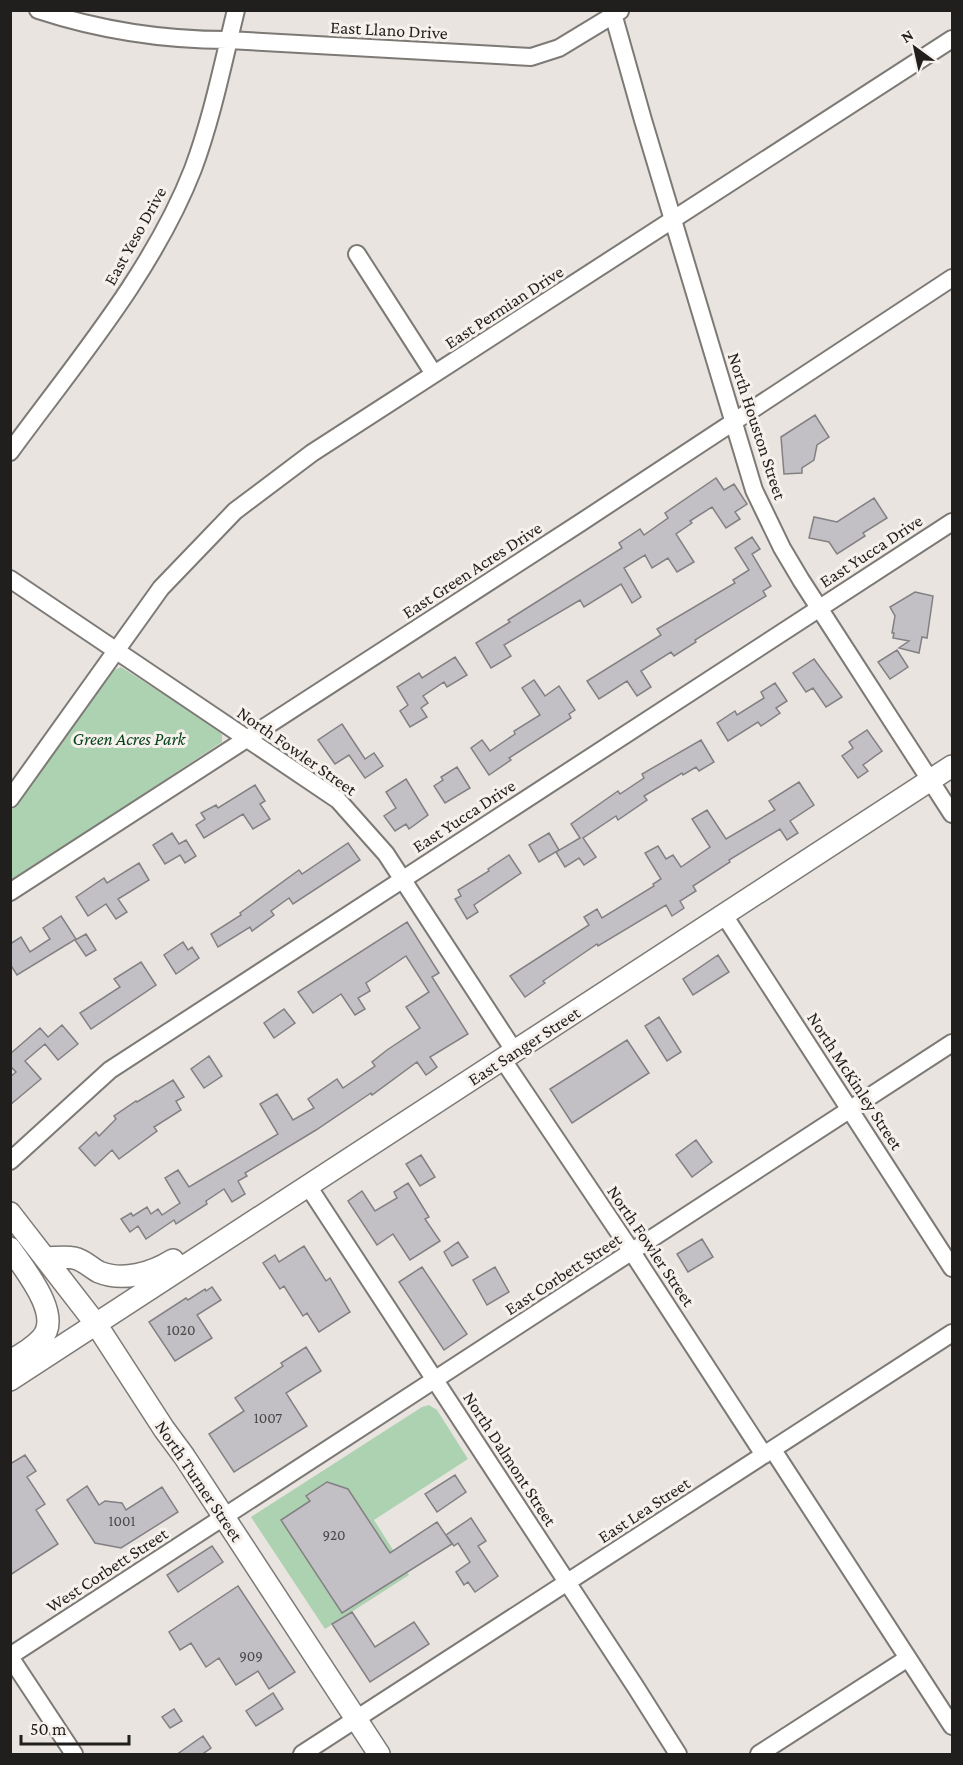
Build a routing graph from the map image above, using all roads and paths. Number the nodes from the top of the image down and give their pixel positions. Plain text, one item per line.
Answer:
1 (38, 10) edge
2 (236, 10) edge
3 (615, 12) edge
4 (952, 39) edge
5 (228, 40) junction
6 (673, 220) junction
7 (357, 254) dead end
8 (952, 279) edge
9 (434, 374) junction
10 (734, 421) junction
11 (10, 452) edge
12 (952, 522) edge
13 (10, 579) edge
14 (820, 608) junction
15 (115, 651) junction
16 (247, 738) junction
17 (952, 766) edge
18 (931, 780) junction
19 (10, 799) edge
20 (952, 814) edge
21 (402, 879) junction
22 (10, 892) edge
23 (724, 915) junction
24 (952, 1043) edge
25 (509, 1056) junction
26 (851, 1110) junction
27 (10, 1161) edge
28 (308, 1186) junction
29 (285, 1201) junction
30 (10, 1213) edge
31 (10, 1248) edge
32 (632, 1252) junction
33 (45, 1258) junction
34 (952, 1268) edge
35 (96, 1324) junction
36 (952, 1333) edge
37 (10, 1361) edge
38 (10, 1380) edge
39 (435, 1380) junction
40 (769, 1453) junction
41 (224, 1517) junction
42 (568, 1583) junction
43 (10, 1657) edge
44 (908, 1658) junction
45 (356, 1720) junction
46 (952, 1726) edge
47 (74, 1755) edge
48 (302, 1755) edge
49 (378, 1755) edge
50 (678, 1755) edge
51 (759, 1755) edge

1 - 5 street, East Llano Drive
2 - 5 street, East Yeso Drive
3 - 5 street, East Llano Drive
3 - 6 street, North Houston Street
4 - 6 street, East Permian Drive
5 - 11 street, East Yeso Drive
6 - 9 street, East Permian Drive
6 - 10 street, North Houston Street
7 - 9 street
8 - 10 street, East Green Acres Drive
9 - 15 street, East Permian Drive
10 - 14 street, North Houston Street
10 - 16 street, East Green Acres Drive
12 - 14 street, East Yucca Drive
13 - 15 street, North Fowler Street
14 - 18 street, North Houston Street
14 - 21 street, East Yucca Drive
15 - 16 street, North Fowler Street
15 - 19 street, East Permian Drive
16 - 21 street, North Fowler Street
16 - 22 street, East Green Acres Drive
17 - 18 main road, East Sanger Street
18 - 20 street, North Houston Street
18 - 23 main road, East Sanger Street
21 - 25 street, North Fowler Street
21 - 27 street, East Yucca Drive
23 - 25 main road, East Sanger Street
23 - 26 street, North McKinley Street
24 - 26 street, East Corbett Street
25 - 28 main road, East Sanger Street
25 - 32 street, North Fowler Street
26 - 32 street, East Corbett Street
26 - 34 street, North McKinley Street
28 - 29 main road, East Sanger Street
28 - 39 street, North Dalmont Street
29 - 33 main road
29 - 35 main road, East Sanger Street
30 - 33 main road, North Turner Street
31 - 37 main road
32 - 39 street, East Corbett Street
32 - 40 street, North Fowler Street
33 - 35 main road, North Turner Street
35 - 38 main road, East Sanger Street
35 - 41 main road, North Turner Street
36 - 40 street, East Lea Street
39 - 41 street, East Corbett Street
39 - 42 street, North Dalmont Street
40 - 42 street, East Lea Street
40 - 44 street, North Fowler Street
41 - 43 street, West Corbett Street
41 - 45 main road, North Turner Street
42 - 45 street, East Lea Street
42 - 50 street, North Dalmont Street
43 - 47 street
44 - 46 street, North Fowler Street
44 - 51 street
45 - 48 street, East Lea Street
45 - 49 main road, North Turner Street

